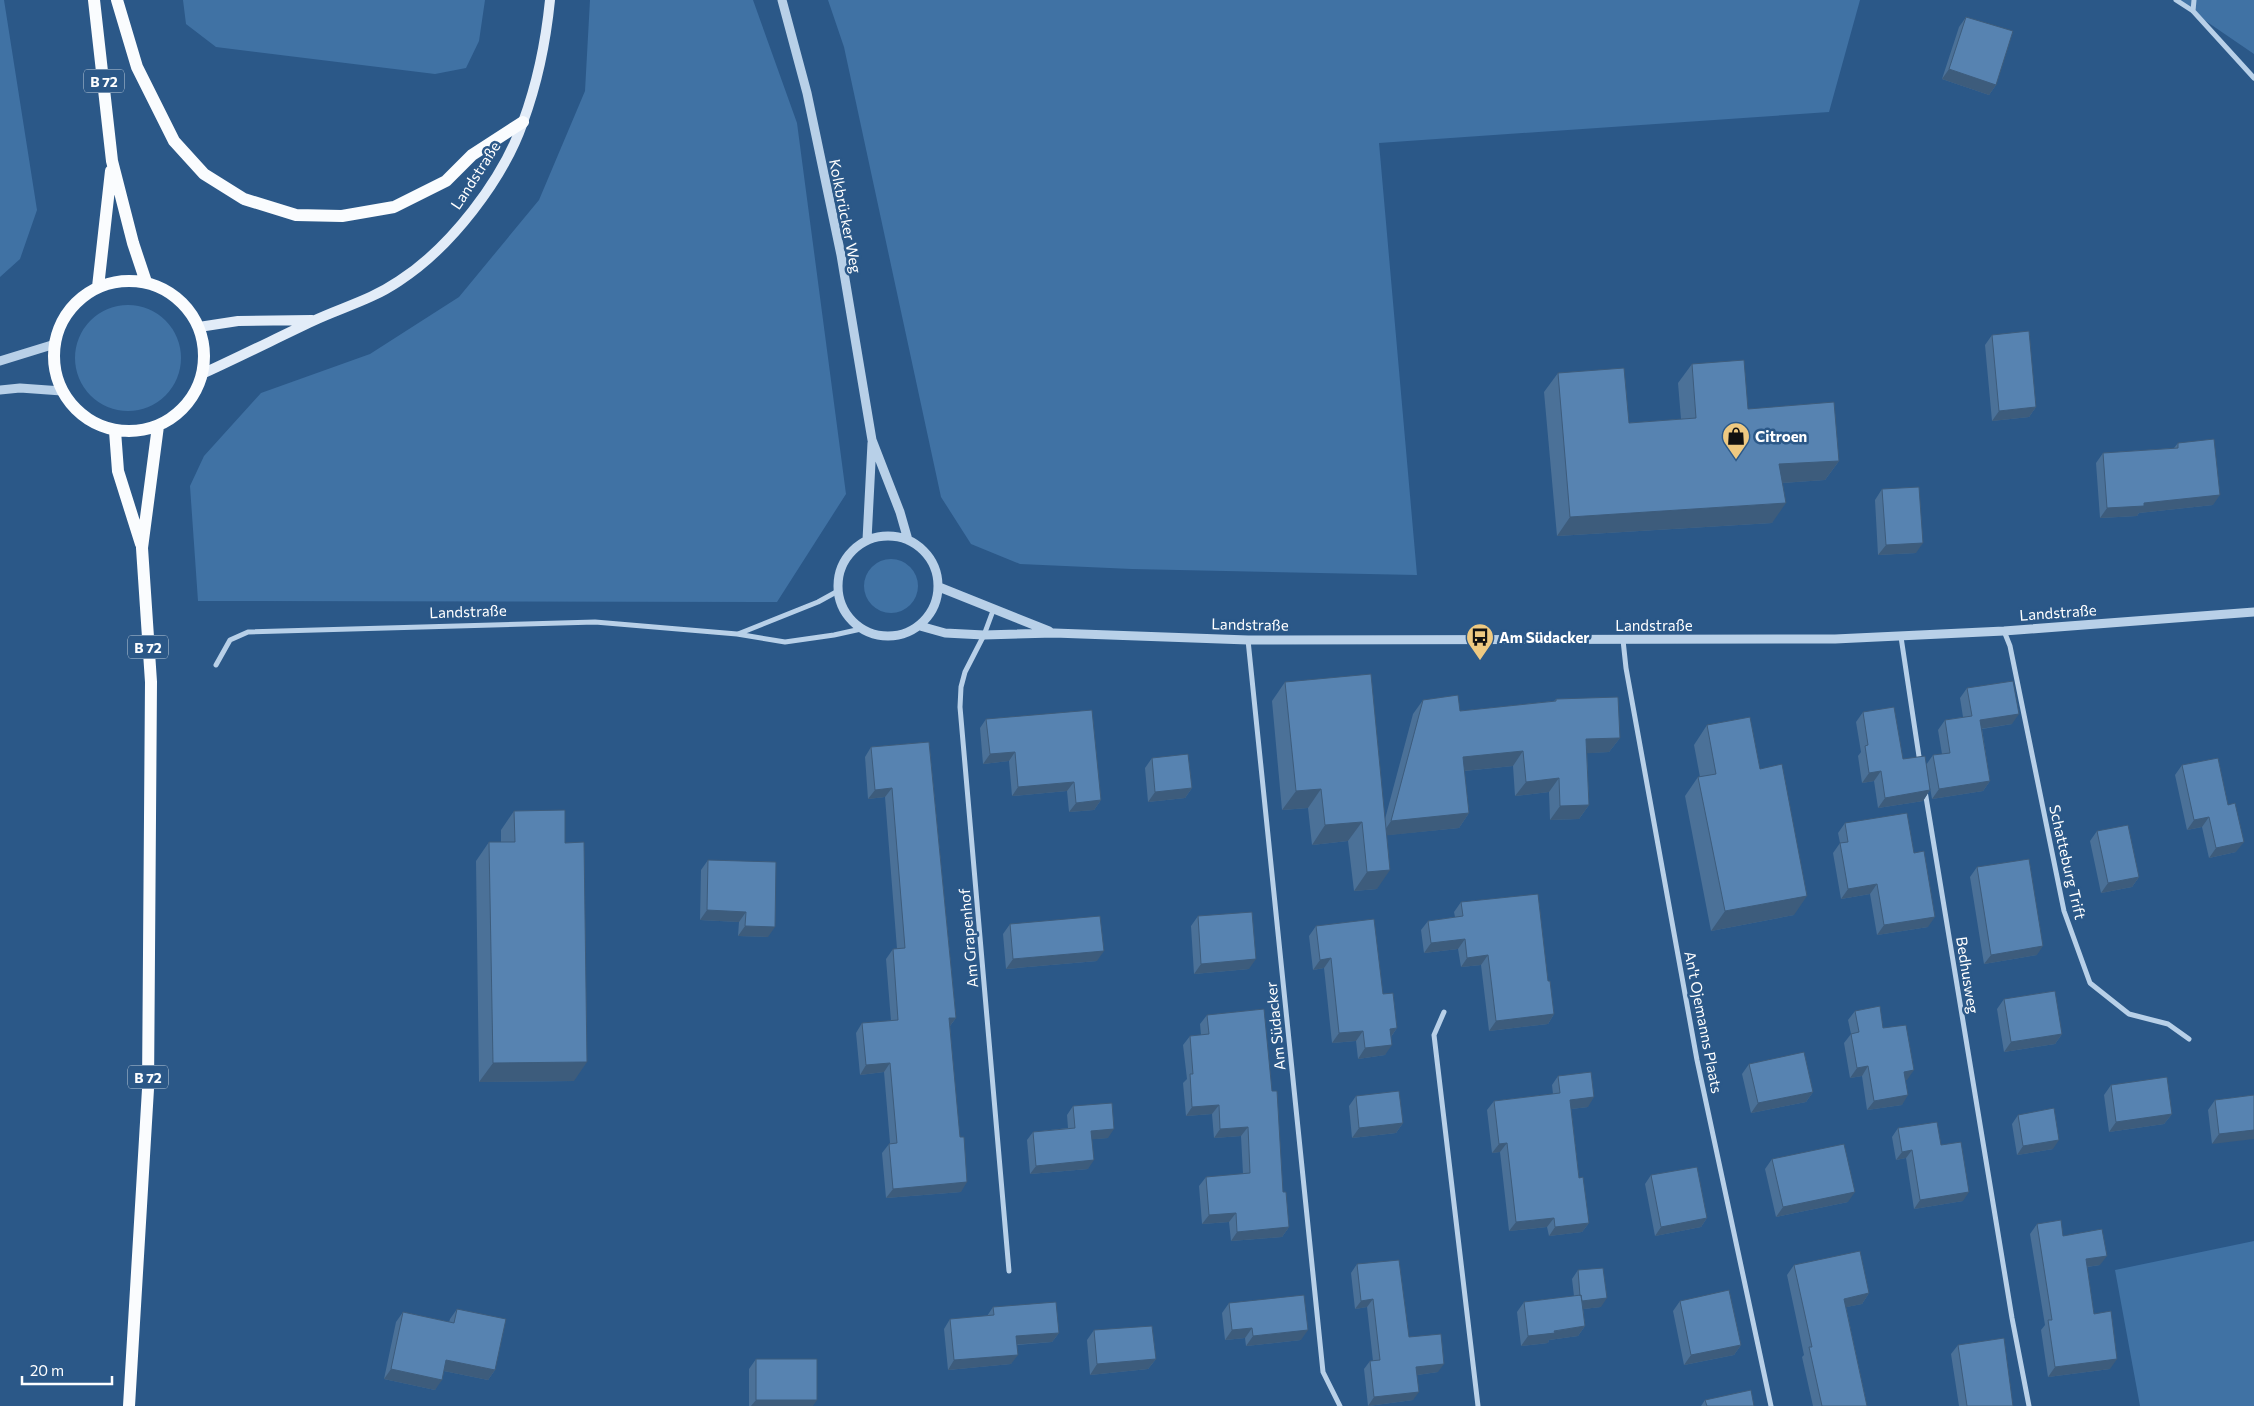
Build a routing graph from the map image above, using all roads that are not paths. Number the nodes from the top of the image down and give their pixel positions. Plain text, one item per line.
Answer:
1 (94, 0) edge
2 (117, 0) edge
3 (550, 0) edge
4 (782, 0) edge
5 (2176, 0) edge
6 (2194, 0) edge
7 (2193, 11) junction
8 (2254, 78) edge
9 (523, 122) junction
10 (112, 161) junction
11 (146, 282) junction
12 (98, 287) junction
13 (316, 320) junction
14 (199, 327) junction
15 (55, 344) junction
16 (0, 361) edge
17 (204, 373) junction
18 (0, 390) edge
19 (62, 391) junction
20 (158, 426) junction
21 (115, 431) junction
22 (872, 440) junction
23 (867, 540) junction
24 (908, 540) junction
25 (142, 548) junction
26 (939, 586) junction
27 (838, 590) junction
28 (994, 608) junction
29 (2254, 612) edge
30 (920, 626) junction
31 (861, 628) junction
32 (2004, 631) junction
33 (1054, 633) junction
34 (737, 634) junction
35 (984, 635) junction
36 (1901, 637) junction
37 (1248, 640) junction
38 (1623, 640) junction
39 (216, 664) dead end
40 (1921, 765) edge
41 (1924, 784) edge
42 (1444, 1012) dead end
43 (2188, 1039) dead end
44 (1009, 1271) dead end
45 (129, 1406) edge
46 (1340, 1406) edge
47 (1478, 1406) edge
48 (1771, 1406) edge
49 (2029, 1406) edge

1 - 10 main road, B 72
2 - 9 main road
3 - 9 main road, Landstraße
4 - 22 street, Kolkbrücker Weg
5 - 7 street
6 - 7 street
7 - 8 street
9 - 13 main road, Landstraße
10 - 11 main road, B 72
10 - 12 main road, B 72
11 - 12 main road
11 - 14 main road
12 - 15 main road
13 - 14 main road, Landstraße
13 - 17 main road, Landstraße
14 - 17 main road
15 - 16 street
15 - 19 main road
17 - 20 main road
18 - 19 street
19 - 21 main road
20 - 21 main road
20 - 25 main road, B 72
21 - 25 main road, B 72
22 - 23 street, Kolkbrücker Weg
22 - 24 street, Kolkbrücker Weg
23 - 24 street
23 - 27 street
24 - 26 street
25 - 45 main road, B 72
26 - 28 street, Landstraße
26 - 30 street
27 - 31 street
27 - 34 street, Landstraße
28 - 33 street, Landstraße
28 - 35 street, Am Grapenhof
29 - 32 street, Landstraße
30 - 31 street
30 - 35 street, Landstraße
31 - 34 street, Landstraße
32 - 36 street, Landstraße
32 - 43 street, Schatteburg Trift
33 - 35 street, Landstraße
33 - 37 street, Landstraße
34 - 39 street, Landstraße
35 - 44 street, Am Grapenhof
36 - 38 street, Landstraße
36 - 40 street
37 - 38 street, Landstraße
37 - 46 street, Am Südacker
38 - 48 street, An't Ojemanns Plaats
41 - 49 street, Bedhusweg
42 - 47 street

